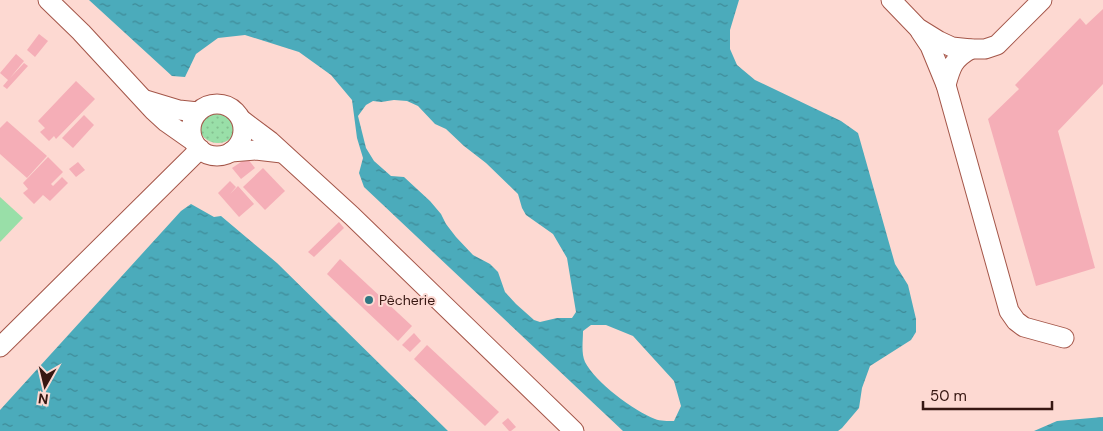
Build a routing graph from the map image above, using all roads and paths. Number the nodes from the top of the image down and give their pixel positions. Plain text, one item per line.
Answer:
1 (48, 0) edge
2 (890, 0) edge
3 (1042, 0) edge
4 (918, 28) junction
5 (971, 49) junction
6 (946, 86) junction
7 (142, 98) junction
8 (198, 112) junction
9 (242, 120) junction
10 (197, 145) junction
11 (231, 152) junction
12 (282, 153) junction
13 (1064, 338) dead end
14 (0, 347) edge
15 (574, 431) edge

1 - 7 street
2 - 4 street
3 - 5 street
4 - 5 street
4 - 6 street
5 - 6 street
6 - 13 street
7 - 8 street
7 - 10 street
8 - 9 street
8 - 10 street
9 - 11 street
9 - 12 street
10 - 11 street
10 - 14 street
11 - 12 street
12 - 15 street

